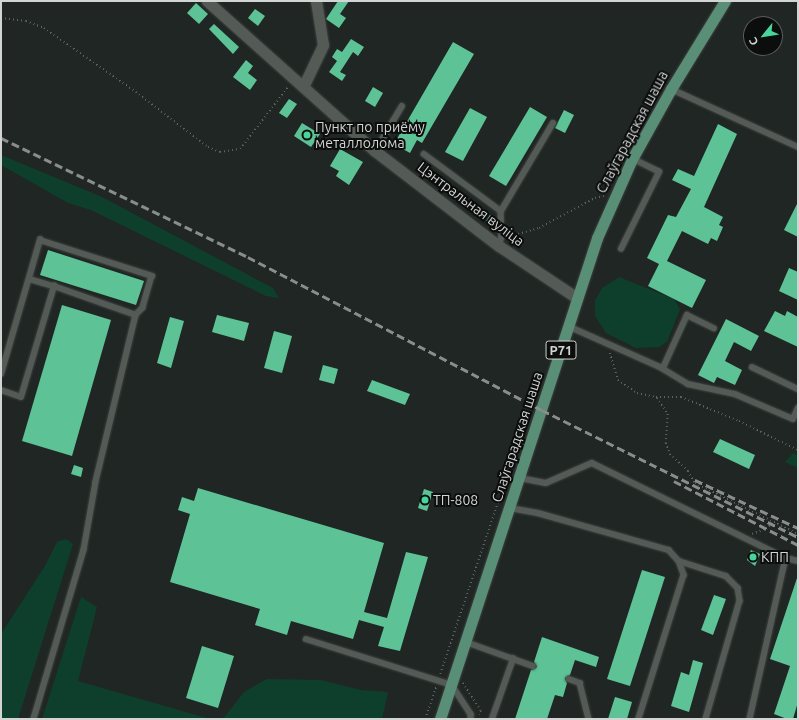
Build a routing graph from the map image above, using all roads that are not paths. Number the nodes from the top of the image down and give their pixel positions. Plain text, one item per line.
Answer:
1 (207, 1) edge
2 (316, 1) edge
3 (725, 1) edge
4 (303, 87) junction
5 (671, 89) junction
6 (402, 106) dead end
7 (553, 123) dead end
8 (798, 147) edge
9 (375, 151) junction
10 (424, 154) dead end
11 (632, 159) junction
12 (501, 211) junction
13 (499, 246) junction
14 (621, 249) dead end
15 (29, 278) junction
16 (54, 286) junction
17 (577, 298) junction
18 (136, 315) junction
19 (568, 326) junction
20 (714, 328) dead end
21 (752, 367) dead end
22 (663, 368) junction
23 (1, 374) edge
24 (798, 389) edge
25 (1, 390) edge
26 (798, 408) edge
27 (520, 478) junction
28 (510, 508) junction
29 (786, 558) junction
30 (798, 560) edge
31 (679, 561) junction
32 (306, 639) dead end
33 (466, 642) junction
34 (513, 659) junction
35 (533, 666) dead end
36 (569, 679) dead end
37 (452, 685) junction
38 (34, 719) edge
39 (440, 719) edge
40 (471, 719) edge
41 (492, 719) edge
42 (589, 719) edge
43 (639, 719) edge
44 (706, 719) edge
45 (750, 719) edge

1 - 4 street, Цэнтральная вуліца
2 - 4 street
3 - 5 main road, Слаўгарадская шаша / Р71
4 - 9 street, Цэнтральная вуліца
5 - 8 lane
5 - 11 main road, Слаўгарадская шаша / Р71
6 - 9 lane
7 - 12 lane
9 - 13 street, Цэнтральная вуліца
10 - 12 lane
11 - 14 lane
11 - 17 main road, Слаўгарадская шаша / Р71
12 - 13 lane
13 - 17 street, Цэнтральная вуліца
15 - 16 lane
15 - 18 lane
15 - 23 lane
16 - 18 lane
16 - 25 lane
17 - 19 main road, Слаўгарадская шаша / Р71
18 - 38 lane
19 - 22 lane
19 - 27 main road, Слаўгарадская шаша / Р71
20 - 22 lane
21 - 24 lane
22 - 26 lane
27 - 28 main road, Слаўгарадская шаша / Р71
27 - 29 lane
28 - 31 lane
28 - 33 main road, Слаўгарадская шаша / Р71
29 - 30 lane
29 - 45 lane
31 - 43 lane
31 - 44 lane
32 - 37 lane
33 - 34 lane
33 - 37 main road, Слаўгарадская шаша / Р71
34 - 35 lane
34 - 41 lane
36 - 42 lane
37 - 39 main road, Слаўгарадская шаша / Р71
37 - 40 lane

